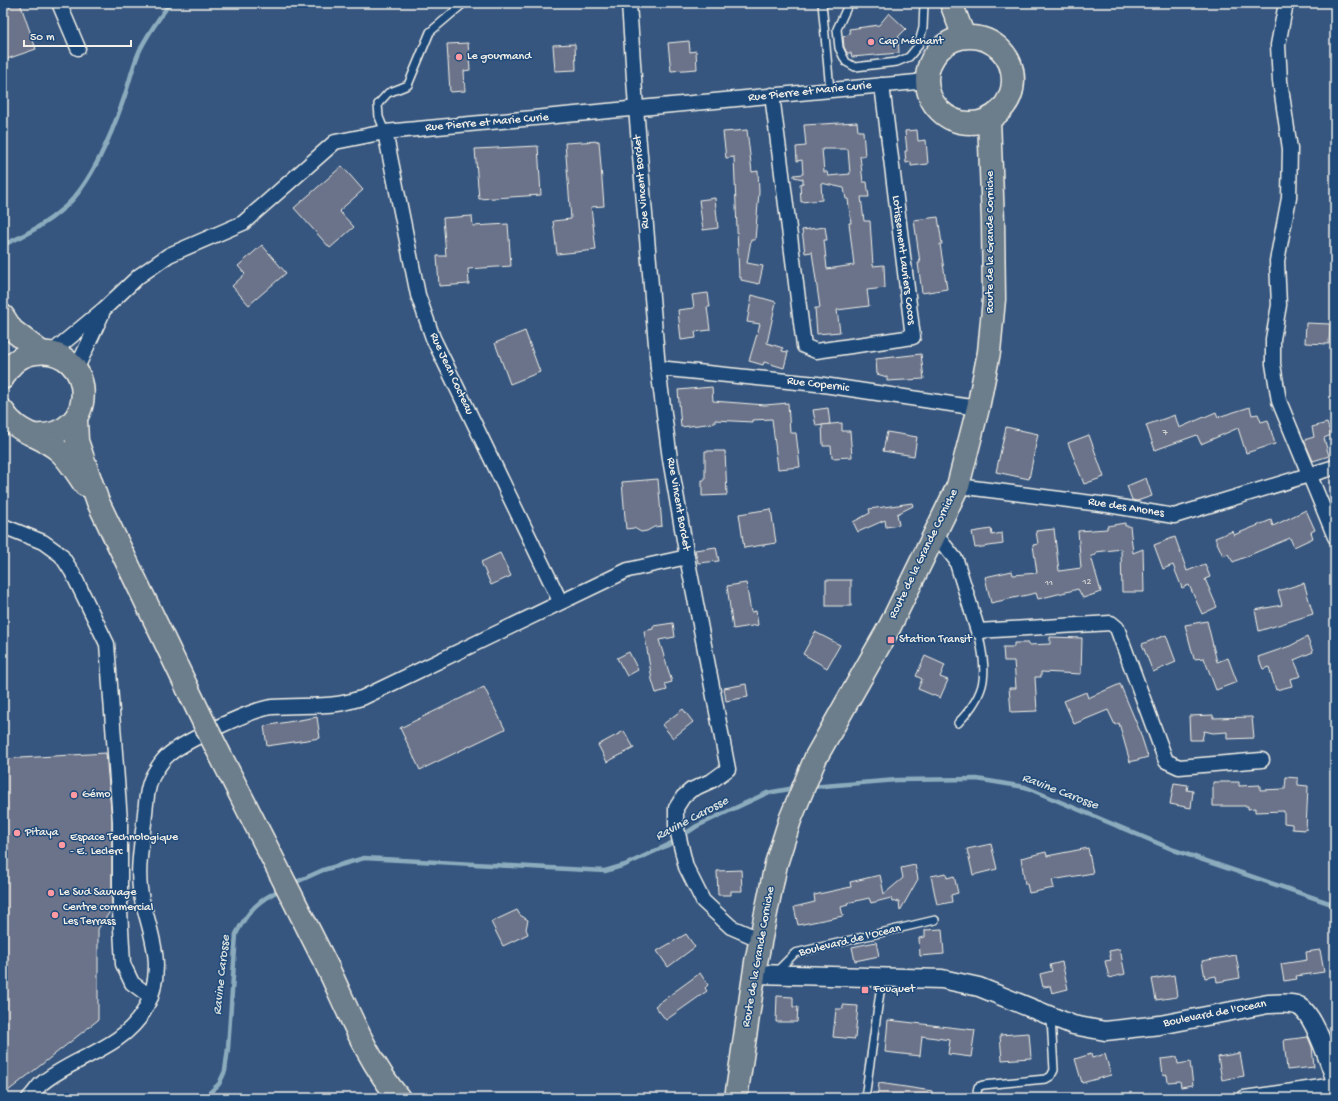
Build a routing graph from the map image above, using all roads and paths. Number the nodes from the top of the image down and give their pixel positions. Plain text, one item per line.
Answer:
1 (59, 3) edge
2 (464, 3) edge
3 (629, 3) edge
4 (822, 3) edge
5 (849, 3) edge
6 (924, 3) edge
7 (951, 3) edge
8 (1286, 3) edge
9 (964, 37) junction
10 (78, 48) dead end
11 (927, 80) junction
12 (882, 85) junction
13 (830, 90) junction
14 (772, 95) junction
15 (636, 108) junction
16 (989, 119) junction
17 (385, 132) junction
18 (104, 309) junction
19 (3, 316) edge
20 (46, 352) junction
21 (658, 368) junction
22 (76, 370) junction
23 (3, 378) edge
24 (978, 408) junction
25 (76, 419) junction
26 (6, 421) edge
27 (33, 435) junction
28 (1335, 467) edge
29 (1308, 475) junction
30 (958, 486) junction
31 (98, 502) junction
32 (3, 526) edge
33 (936, 535) junction
34 (1335, 537) edge
35 (687, 557) junction
36 (560, 601) junction
37 (978, 631) junction
38 (958, 723) dead end
39 (1262, 760) dead end
40 (935, 920) dead end
41 (761, 940) junction
42 (764, 975) junction
43 (882, 978) junction
44 (151, 997) junction
45 (1051, 1018) junction
46 (1335, 1078) edge
47 (1335, 1085) edge
48 (736, 1097) edge
49 (29, 1098) edge
50 (399, 1098) edge
51 (865, 1098) edge
52 (976, 1098) edge
53 (1244, 1098) edge

1 - 10 street
2 - 17 lane
3 - 15 street, Rue Vincent Bordet
4 - 13 lane
5 - 6 lane
7 - 9 main road
8 - 29 street
9 - 11 main road
9 - 16 main road
11 - 12 street, Rue Pierre et Marie Curie
11 - 16 main road
12 - 13 street, Rue Pierre et Marie Curie
12 - 14 street, Lotissement Lauriers Cocos
13 - 14 street, Rue Pierre et Marie Curie
14 - 15 street, Rue Pierre et Marie Curie
15 - 17 street, Rue Pierre et Marie Curie
15 - 21 street, Rue Vincent Bordet
16 - 24 main road, Route de la Grande Corniche
17 - 18 street, Rue Pierre et Marie Curie
17 - 36 street, Rue Jean Cocteau
18 - 20 street, Rue Pierre et Marie Curie
18 - 22 street, Rue Pierre et Marie Curie
19 - 20 main road
20 - 22 main road
20 - 23 main road
21 - 24 street, Rue Copernic
21 - 35 street, Rue Vincent Bordet
22 - 25 main road
24 - 30 main road, Route de la Grande Corniche
25 - 27 main road
25 - 31 main road
26 - 27 main road
27 - 31 main road
28 - 29 street, Rue des Anones
29 - 30 street, Rue des Anones
29 - 34 street
30 - 33 main road, Route de la Grande Corniche
31 - 50 main road, bridge
32 - 44 street
33 - 37 street
33 - 41 main road, Route de la Grande Corniche
35 - 36 street
35 - 41 street, Rue Vincent Bordet
36 - 44 street
37 - 38 lane
37 - 39 street
40 - 42 lane, Boulevard de l'Ocean
41 - 42 main road, Route de la Grande Corniche
42 - 43 street, Boulevard de l'Ocean
42 - 48 main road, Route de la Grande Corniche
43 - 45 street, Boulevard de l'Ocean
43 - 51 lane
44 - 49 street
45 - 46 street, Boulevard de l'Ocean
45 - 52 lane
47 - 53 street

